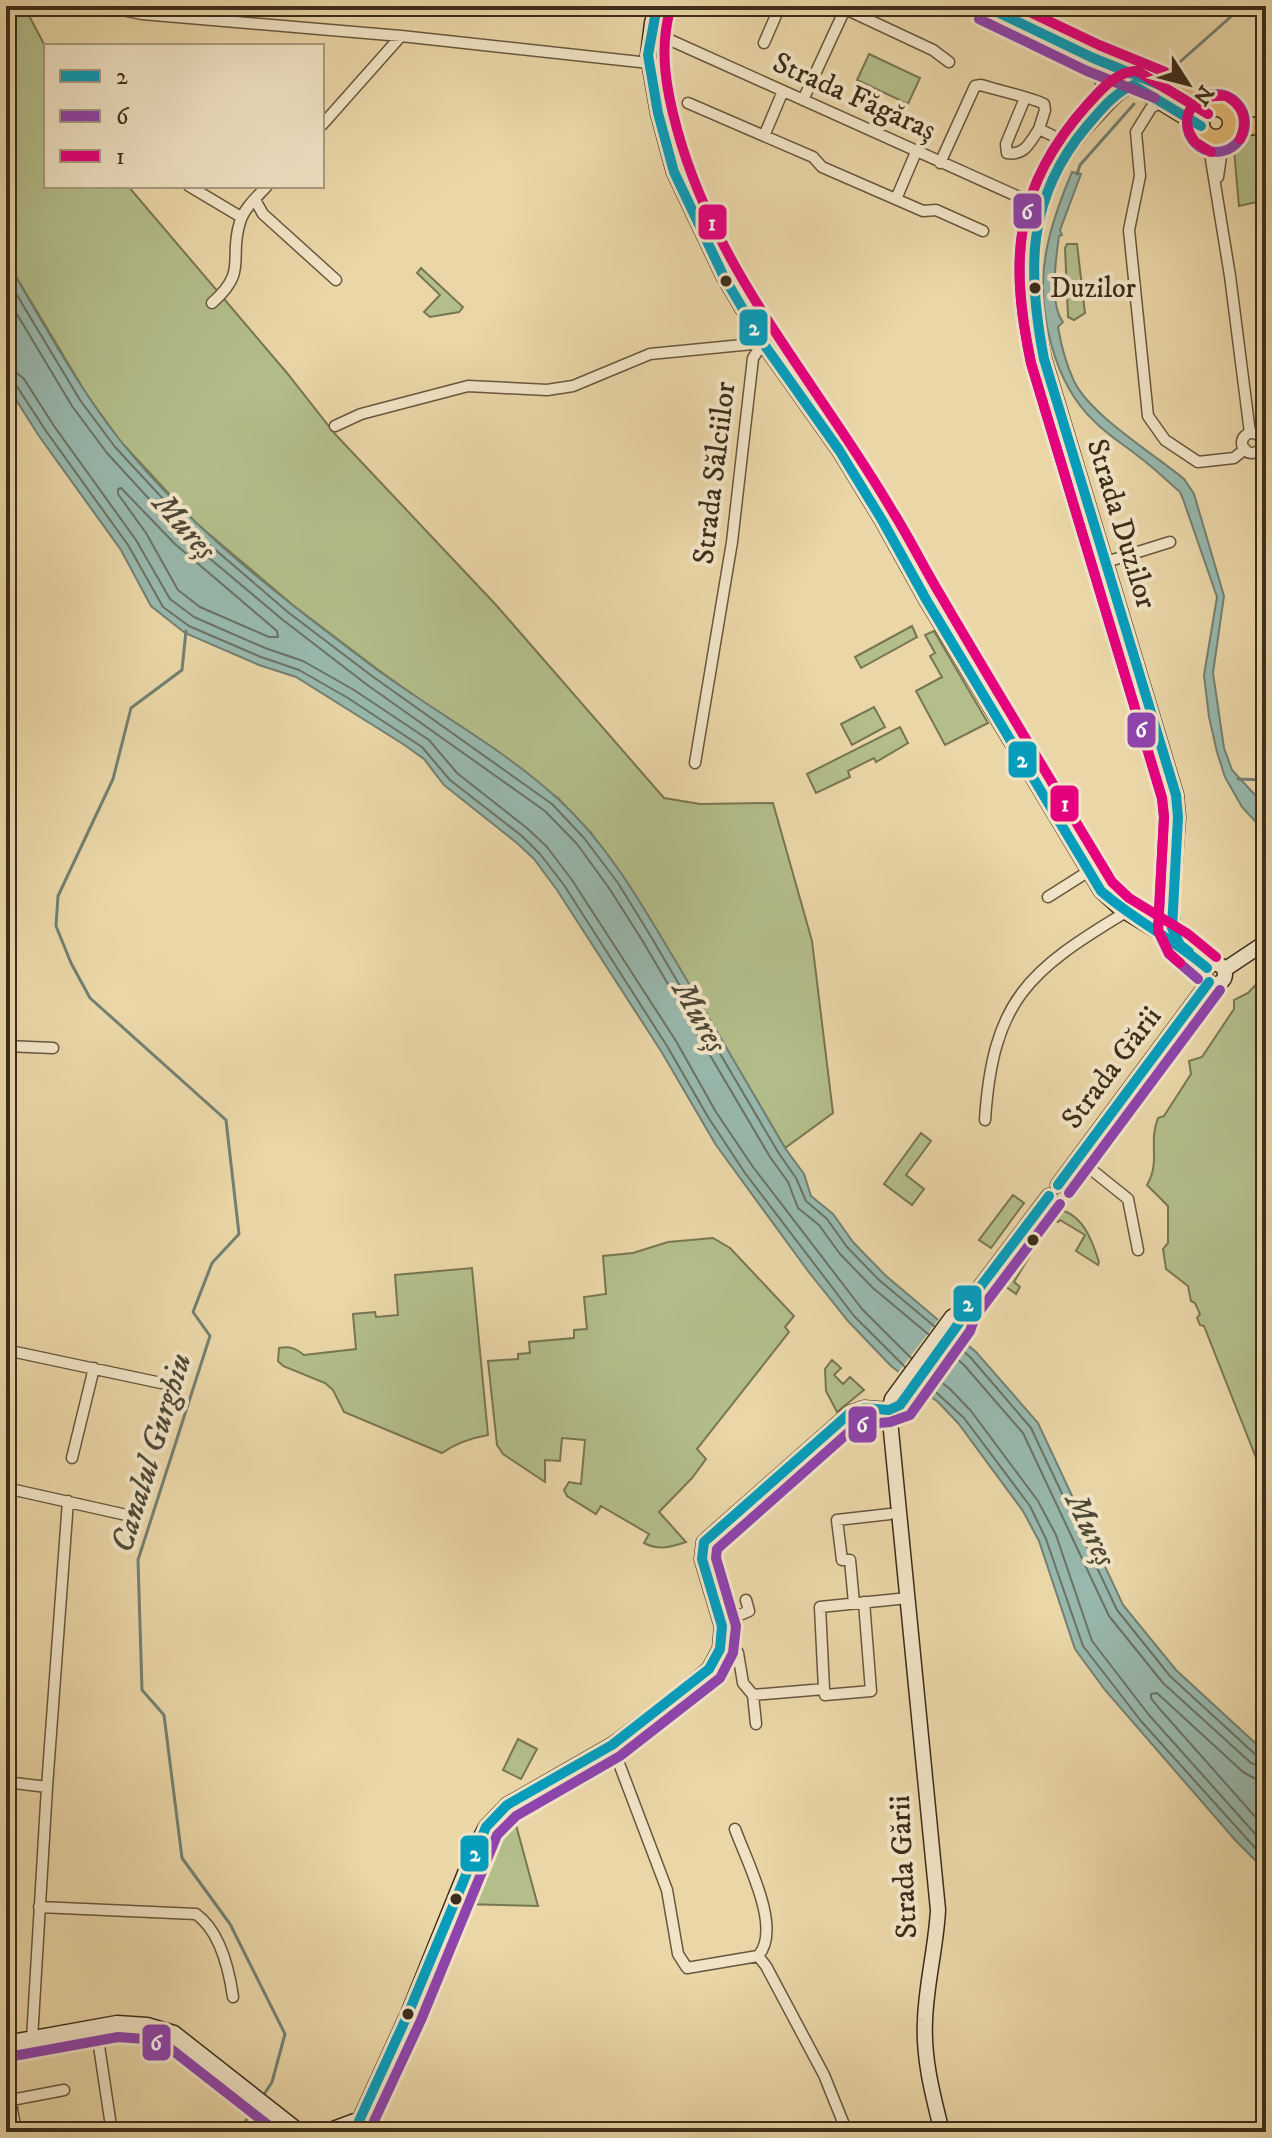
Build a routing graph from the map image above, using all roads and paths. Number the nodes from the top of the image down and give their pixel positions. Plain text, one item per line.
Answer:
1 (102, 6) edge
2 (657, 6) edge
3 (780, 6) edge
4 (842, 7) edge
5 (994, 8) edge
6 (650, 31) junction
7 (401, 36) junction
8 (764, 43) dead end
9 (1093, 58) junction
10 (949, 62) dead end
11 (649, 63) junction
12 (1133, 85) junction
13 (783, 91) junction
14 (1025, 98) junction
15 (803, 100) junction
16 (1161, 102) junction
17 (688, 103) dead end
18 (324, 123) edge
19 (1263, 124) edge
20 (1218, 125) junction
21 (1086, 126) junction
22 (1039, 129) junction
23 (764, 136) junction
24 (1072, 145) junction
25 (916, 152) junction
26 (940, 163) junction
27 (1216, 187) junction
28 (192, 188) edge
29 (265, 188) edge
30 (896, 199) junction
31 (255, 200) junction
32 (1039, 206) junction
33 (241, 217) junction
34 (983, 231) dead end
35 (336, 280) dead end
36 (212, 303) dead end
37 (763, 343) junction
38 (335, 426) dead end
39 (1250, 433) junction
40 (1245, 449) junction
41 (1263, 450) edge
42 (1170, 542) dead end
43 (1106, 562) junction
44 (695, 763) dead end
45 (1089, 871) junction
46 (1048, 897) dead end
47 (1126, 912) junction
48 (1266, 942) edge
49 (1180, 945) junction
50 (1208, 975) junction
51 (6, 1046) edge
52 (53, 1048) dead end
53 (985, 1120) dead end
54 (1077, 1158) junction
55 (1138, 1250) dead end
56 (6, 1350) edge
57 (94, 1368) junction
58 (161, 1383) dead end
59 (893, 1404) junction
60 (72, 1458) dead end
61 (6, 1488) edge
62 (68, 1501) junction
63 (890, 1514) dead end
64 (131, 1516) dead end
65 (908, 1598) junction
66 (746, 1600) dead end
67 (859, 1603) junction
68 (727, 1620) dead end
69 (726, 1651) dead end
70 (824, 1689) junction
71 (753, 1695) junction
72 (756, 1724) dead end
73 (612, 1745) junction
74 (6, 1782) edge
75 (47, 1787) junction
76 (735, 1829) dead end
77 (39, 1907) junction
78 (758, 1956) junction
79 (233, 1997) dead end
80 (96, 2026) junction
81 (32, 2039) junction
82 (6, 2043) edge
83 (6, 2074) edge
84 (64, 2090) dead end
85 (8, 2101) edge
86 (357, 2125) edge
87 (298, 2131) edge
88 (16, 2132) edge
89 (84, 2132) edge
90 (312, 2132) edge
91 (325, 2132) edge
92 (847, 2132) edge
93 (942, 2132) edge

1 - 7 street
2 - 6 main road
3 - 8 street
4 - 10 street
4 - 15 street
5 - 9 main road
6 - 11 main road
6 - 13 street, Strada Făgăraș
7 - 11 street
7 - 18 street
9 - 12 main road
9 - 20 main road
9 - 21 main road, Strada Duzilor
11 - 37 main road
12 - 16 main road
12 - 21 main road, Strada Duzilor
13 - 15 street, Strada Făgăraș
13 - 23 street
14 - 22 street
14 - 22 street
14 - 26 street
15 - 25 street, Strada Făgăraș
16 - 20 main road
16 - 40 street
17 - 23 street
19 - 20 main road
20 - 27 street
20 - 27 street
21 - 24 main road, Strada Duzilor
22 - 24 street
23 - 30 street
24 - 32 main road, Strada Duzilor
25 - 26 street, Strada Făgăraș
25 - 30 street
26 - 32 street, Strada Făgăraș
27 - 39 street
28 - 33 street
29 - 31 street
30 - 34 street
31 - 33 street
31 - 35 street
32 - 43 main road, Strada Duzilor
33 - 36 street
37 - 38 street, Strada Sălciilor
37 - 44 street, Strada Sălciilor
37 - 45 main road
39 - 40 street
39 - 41 street
40 - 41 street
42 - 43 street
43 - 49 main road, Strada Duzilor
45 - 46 street
45 - 47 main road
47 - 49 main road
47 - 53 street
48 - 50 main road, Strada Gării
49 - 50 main road
50 - 54 main road, Strada Gării
51 - 52 street
54 - 55 street
54 - 59 main road, Strada Gării
56 - 57 street
57 - 58 street
57 - 60 street
59 - 65 main road, Strada Gării
59 - 73 main road
61 - 62 street
62 - 64 street
62 - 75 street
63 - 67 street
65 - 67 street
65 - 93 main road, Strada Gării
66 - 68 street
67 - 70 street
67 - 70 street
69 - 71 street
70 - 71 street
71 - 72 street
73 - 78 street
73 - 86 main road
74 - 75 street
75 - 77 street
76 - 78 street
77 - 79 street
77 - 81 street
78 - 92 street
80 - 81 main road
80 - 87 main road
80 - 89 street
81 - 82 main road
83 - 85 street
84 - 85 street
85 - 88 street
86 - 91 main road
87 - 90 main road

